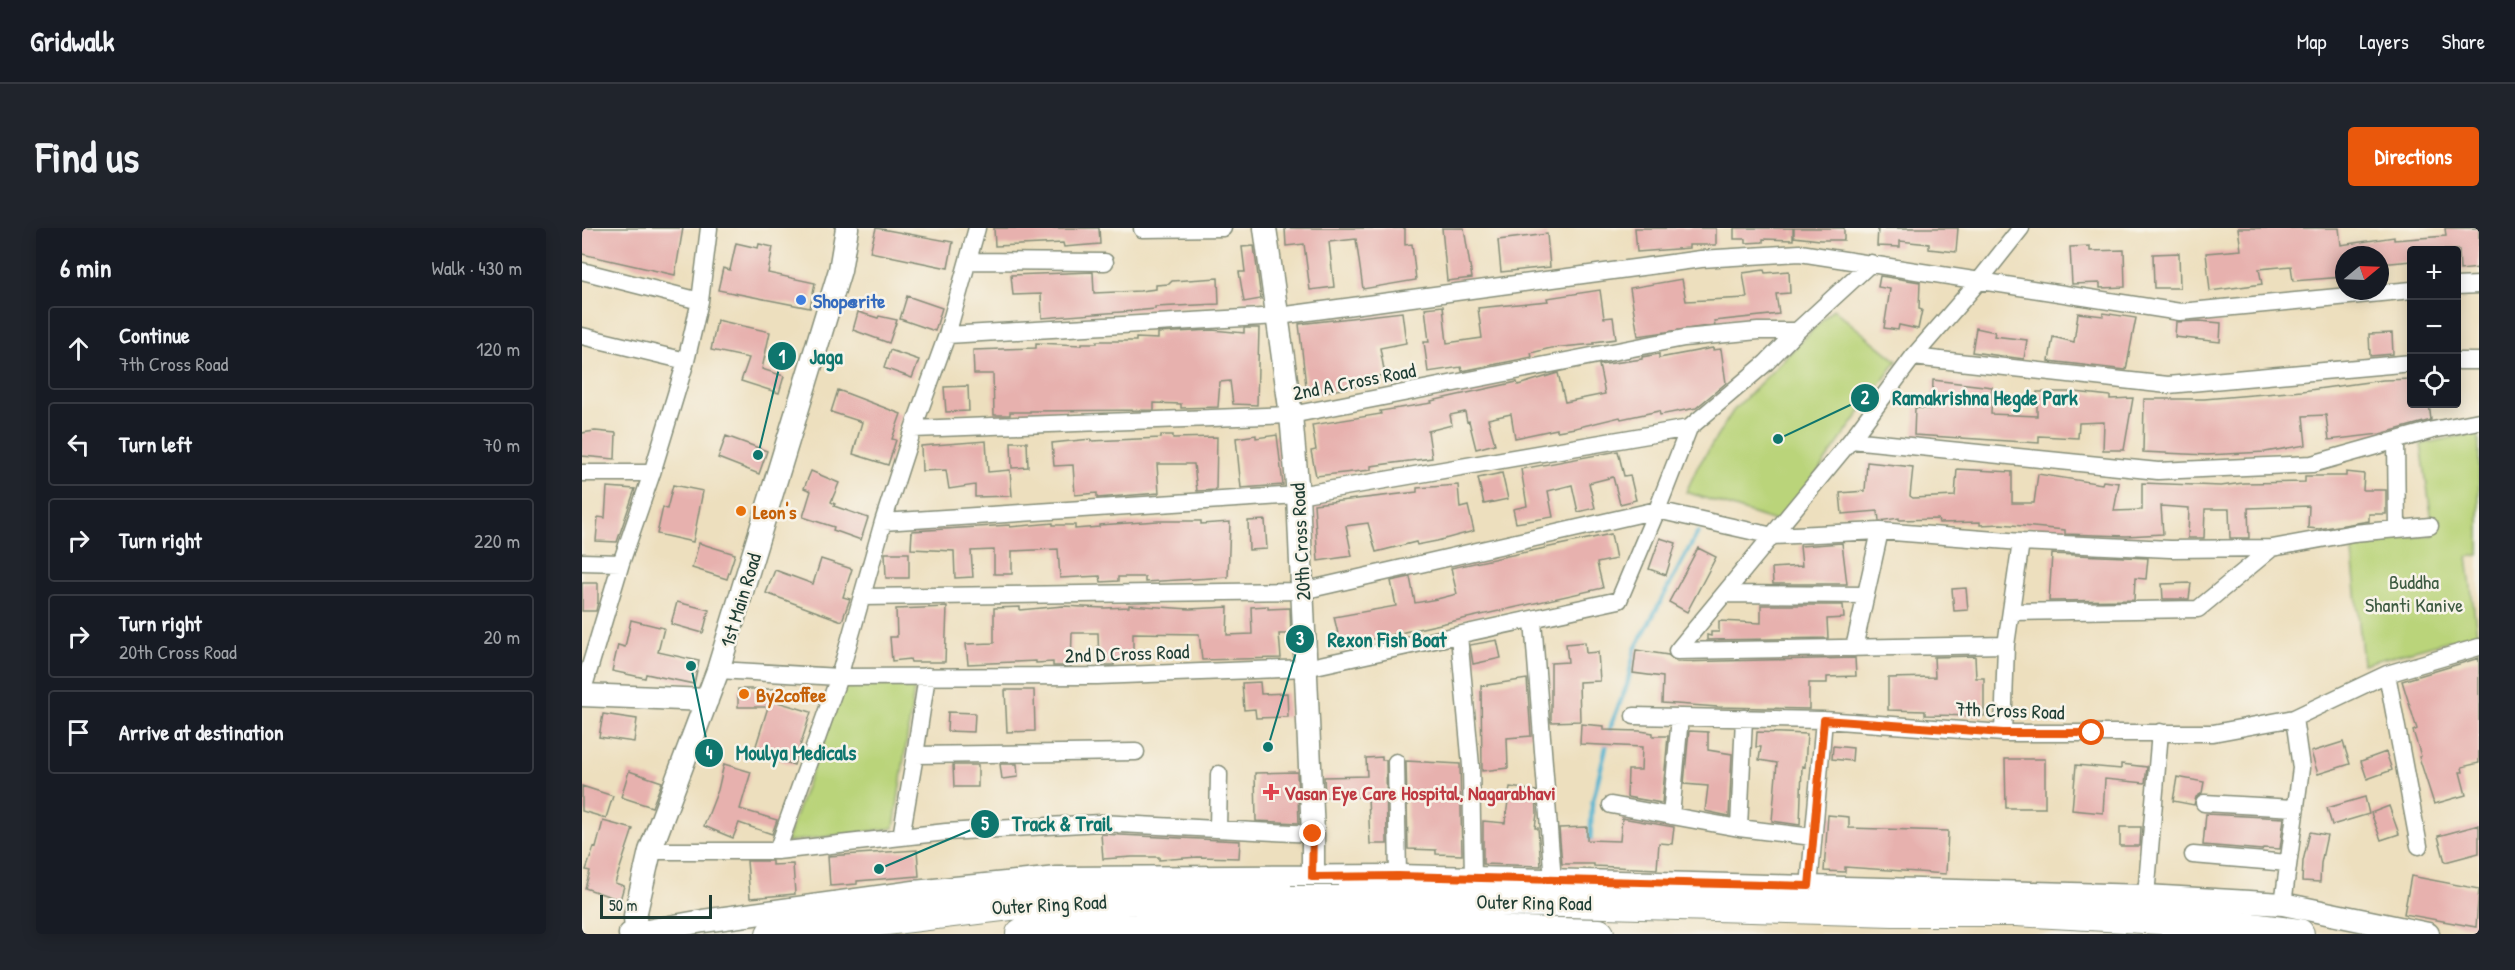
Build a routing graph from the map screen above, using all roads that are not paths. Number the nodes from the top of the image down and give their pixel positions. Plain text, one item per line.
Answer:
1 (709, 228) edge
2 (847, 228) edge
3 (977, 228) edge
4 (1223, 228) edge
5 (1265, 228) edge
6 (2021, 228) edge
7 (1142, 229) edge
8 (968, 261) junction
9 (1105, 262) dead end
10 (1872, 263) junction
11 (582, 271) edge
12 (1979, 281) junction
13 (2479, 285) edge
14 (2461, 286) edge
15 (2407, 290) edge
16 (700, 301) junction
17 (1279, 316) junction
18 (1797, 331) junction
19 (947, 335) junction
20 (582, 336) edge
21 (1913, 357) junction
22 (686, 361) junction
23 (2461, 361) edge
24 (2479, 361) edge
25 (2407, 363) edge
26 (1291, 415) junction
27 (2479, 421) edge
28 (1689, 428) junction
29 (913, 429) junction
30 (1851, 441) junction
31 (2396, 441) junction
32 (582, 473) edge
33 (652, 473) junction
34 (1298, 495) junction
35 (1658, 510) junction
36 (884, 522) junction
37 (2430, 526) dead end
38 (2397, 529) junction
39 (1880, 531) junction
40 (1773, 536) junction
41 (2021, 542) junction
42 (2272, 548) junction
43 (582, 562) edge
44 (621, 563) junction
45 (1302, 591) junction
46 (1726, 594) junction
47 (1866, 595) junction
48 (862, 597) junction
49 (2011, 612) junction
50 (1533, 620) junction
51 (1459, 636) junction
52 (2006, 645) junction
53 (2479, 647) edge
54 (1854, 648) junction
55 (1306, 668) junction
56 (718, 670) junction
57 (2387, 674) junction
58 (927, 676) junction
59 (839, 677) junction
60 (582, 694) edge
61 (707, 700) junction
62 (1634, 716) dead end
63 (1680, 717) junction
64 (1744, 718) junction
65 (2294, 718) junction
66 (1824, 720) junction
67 (2160, 732) junction
68 (2003, 733) junction
69 (1136, 752) dead end
70 (915, 756) junction
71 (1396, 762) dead end
72 (1219, 774) dead end
73 (2204, 803) dead end
74 (1611, 805) dead end
75 (2296, 808) junction
76 (1671, 816) junction
77 (1738, 828) junction
78 (1218, 829) junction
79 (1313, 834) junction
80 (901, 837) junction
81 (1813, 837) junction
82 (2419, 846) dead end
83 (650, 851) junction
84 (777, 851) junction
85 (2193, 855) dead end
86 (2288, 863) junction
87 (1398, 876) junction
88 (1312, 877) junction
89 (1473, 878) junction
90 (1553, 881) junction
91 (1809, 886) junction
92 (2146, 896) junction
93 (2283, 904) junction
94 (1314, 918) edge
95 (634, 934) edge
96 (771, 934) edge
97 (1021, 934) edge
98 (1599, 934) edge
99 (2299, 934) edge
100 (2428, 934) edge

1 - 16 street
2 - 56 street, 1st Main Road
3 - 8 street
4 - 7 street
5 - 17 street, 20th Cross Road
6 - 12 street
8 - 9 street
8 - 19 street
10 - 12 street
10 - 17 street
10 - 18 street
11 - 16 street
12 - 15 street
12 - 21 street
13 - 14 street
16 - 22 street
17 - 19 street
17 - 26 street, 20th Cross Road
18 - 26 street, 2nd A Cross Road
18 - 28 street
19 - 29 street
20 - 22 street
21 - 25 street
21 - 30 street
22 - 33 street
23 - 24 street
26 - 29 street, 2nd A Cross Road
26 - 34 street, 20th Cross Road
27 - 31 street
28 - 34 street
28 - 35 street
29 - 36 street
30 - 31 street
30 - 40 street
31 - 38 street
32 - 33 street
33 - 44 street
34 - 36 street
34 - 45 street, 20th Cross Road
35 - 40 street
35 - 45 street
35 - 50 street, 2nd D Cross Road
36 - 48 street
37 - 38 street
38 - 42 street
39 - 40 street
39 - 41 street
39 - 47 street
40 - 46 street
41 - 42 street
41 - 49 street
42 - 49 street
43 - 44 street
44 - 60 street
45 - 48 street
45 - 55 street, 20th Cross Road
46 - 47 street
46 - 54 street
47 - 54 street
48 - 59 street
49 - 52 street
50 - 51 street, 2nd D Cross Road
50 - 90 street
51 - 55 street, 2nd D Cross Road
51 - 89 street
52 - 54 street
52 - 68 street
53 - 57 street, 7th Cross Road
55 - 58 street, 2nd D Cross Road
55 - 79 street, 20th Cross Road
56 - 59 street, 2nd D Cross Road
56 - 61 street, 1st Main Road
57 - 65 street, 7th Cross Road
57 - 82 street
58 - 59 street, 2nd D Cross Road
58 - 70 street
59 - 84 street
60 - 61 street
61 - 83 street, 1st Main Road
62 - 63 street, 7th Cross Road
63 - 64 street, 7th Cross Road
63 - 76 street
64 - 66 street, 7th Cross Road
64 - 77 street
65 - 67 street, 7th Cross Road
65 - 75 street
66 - 68 street, 7th Cross Road
66 - 81 street
67 - 68 street, 7th Cross Road
67 - 92 street
69 - 70 street
70 - 80 street
71 - 87 street
72 - 78 street
73 - 75 street
74 - 76 street
75 - 86 street
76 - 77 street
77 - 81 street
78 - 79 street
78 - 80 street
79 - 88 street, 20th Cross Road
80 - 84 street
81 - 91 street
83 - 84 street
83 - 95 street, 1st Main Road
85 - 86 street
86 - 93 street
87 - 88 street
87 - 89 street
88 - 94 street, 20th Cross Road
88 - 95 street
89 - 90 street
90 - 91 street
91 - 92 street
92 - 93 street
93 - 100 street
94 - 96 highway, Outer Ring Road
94 - 97 highway, Outer Ring Road
94 - 98 highway, Outer Ring Road
94 - 99 highway, Outer Ring Road

